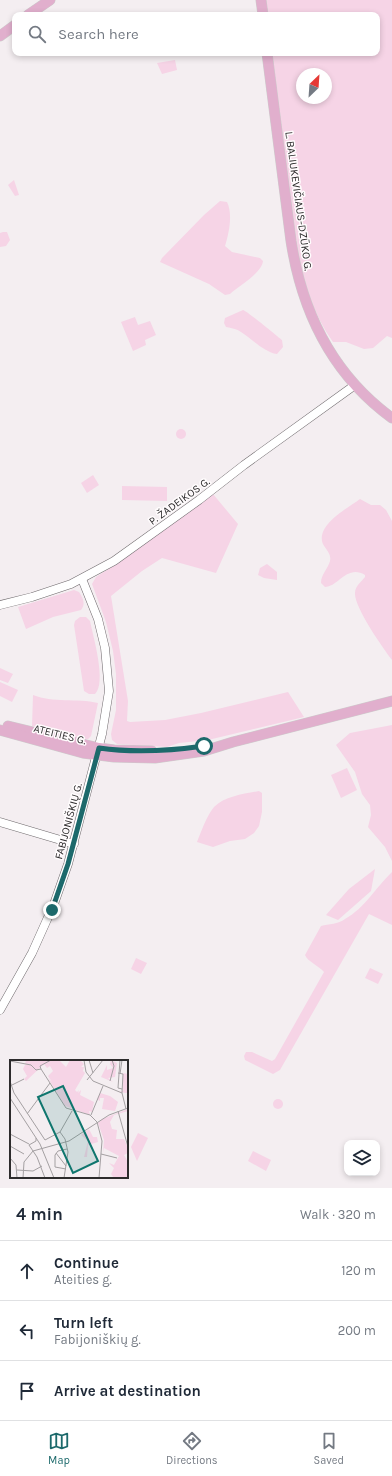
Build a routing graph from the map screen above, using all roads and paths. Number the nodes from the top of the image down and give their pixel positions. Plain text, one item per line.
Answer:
1 (50, 0) edge
2 (261, 0) edge
3 (32, 12) edge
4 (263, 12) edge
5 (12, 27) edge
6 (0, 36) edge
7 (267, 56) edge
8 (355, 385) junction
9 (392, 418) edge
10 (82, 579) junction
11 (0, 605) edge
12 (392, 702) edge
13 (0, 724) edge
14 (0, 730) edge
15 (98, 751) junction
16 (0, 822) edge
17 (74, 844) junction
18 (0, 1010) edge

1 - 3 main road
2 - 4 main road
5 - 6 main road
7 - 8 main road, L. BALIUKEVIČIAUS-DZŪKO G.
8 - 9 main road, L. BALIUKEVIČIAUS-DZŪKO G.
8 - 10 street, P. ŽADEIKOS G.
10 - 11 street, P. ŽADEIKOS G.
10 - 15 street, FABIJONIŠKIŲ G.
12 - 15 main road, ATEITIES G.
13 - 15 main road, ATEITIES G.
14 - 15 main road, ATEITIES G.
15 - 17 street, FABIJONIŠKIŲ G.
16 - 17 street
17 - 18 street, FABIJONIŠKIŲ G.

